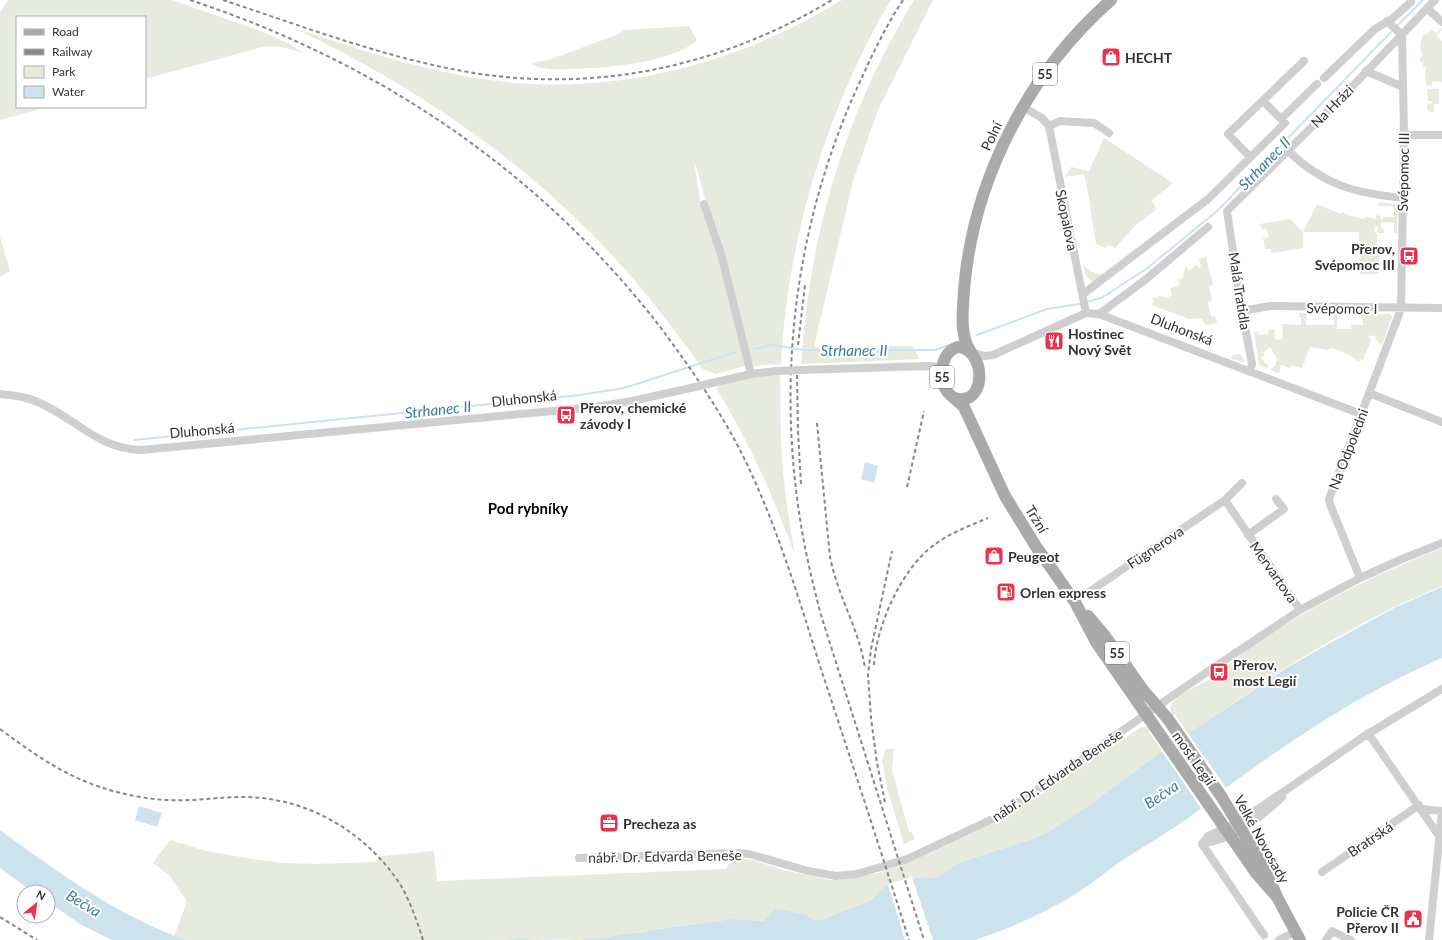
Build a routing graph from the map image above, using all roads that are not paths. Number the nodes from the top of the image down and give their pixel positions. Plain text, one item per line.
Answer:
1 (1111, 0) edge
2 (1435, 0) edge
3 (1410, 2) dead end
4 (1428, 8) junction
5 (1442, 22) edge
6 (1395, 28) junction
7 (1304, 61) dead end
8 (1366, 71) junction
9 (1324, 78) dead end
10 (1317, 84) dead end
11 (1404, 87) junction
12 (1263, 101) junction
13 (1023, 107) junction
14 (1281, 119) junction
15 (1049, 126) junction
16 (1109, 133) dead end
17 (1404, 134) junction
18 (1442, 135) edge
19 (1288, 151) junction
20 (1250, 158) junction
21 (1403, 198) junction
22 (704, 204) dead end
23 (1227, 211) joint
24 (1208, 227) dead end
25 (1082, 294) junction
26 (1402, 308) junction
27 (1442, 308) edge
28 (1242, 311) junction
29 (1086, 313) junction
30 (1099, 314) junction
31 (963, 315) junction
32 (951, 350) junction
33 (971, 352) junction
34 (994, 354) junction
35 (942, 367) junction
36 (979, 370) junction
37 (1250, 371) junction
38 (751, 374) junction
39 (976, 390) junction
40 (1369, 393) junction
41 (0, 394) edge
42 (954, 398) junction
43 (1361, 414) junction
44 (1442, 422) edge
45 (982, 446) junction
46 (1242, 483) dead end
47 (1276, 499) dead end
48 (1224, 500) junction
49 (1248, 535) junction
50 (1442, 543) edge
51 (1360, 578) junction
52 (1086, 594) dead end
53 (1075, 602) junction
54 (1300, 610) junction
55 (1442, 689) edge
56 (1157, 706) junction
57 (1146, 714) junction
58 (1168, 719) joint
59 (1155, 728) joint
60 (1368, 733) junction
61 (1221, 796) joint
62 (1209, 805) joint
63 (1421, 807) junction
64 (1442, 811) edge
65 (1233, 829) junction
66 (1439, 836) junction
67 (579, 858) dead end
68 (1322, 872) dead end
69 (1433, 904) junction
70 (1442, 904) edge
71 (1264, 935) dead end
72 (1298, 936) edge
73 (1278, 940) edge
74 (1326, 940) edge
75 (1351, 940) edge
76 (1429, 940) edge

1 - 13 main road, Polní / 55
2 - 4 street, Na Hrázi
3 - 6 street, Na Hrázi
4 - 5 street
4 - 6 street, Na Hrázi
6 - 8 street, Na Hrázi
6 - 9 street, Na Hrázi
6 - 11 street, Svépomoc III
7 - 12 street
8 - 11 street
8 - 19 street, Na Hrázi
10 - 14 street, Na Hrázi
11 - 17 street, Svépomoc III
12 - 14 street
12 - 20 street
13 - 15 street
13 - 31 main road, Polní / 55
14 - 20 street, Na Hrázi
15 - 16 street
15 - 25 street, Skopalova
17 - 18 street
17 - 21 street, Svépomoc III
19 - 21 street
19 - 23 street, Na Hrázi
20 - 25 street, Na Hrázi
21 - 26 street, Svépomoc III
22 - 38 street
23 - 28 street, Malá Tratidla
24 - 30 street
25 - 29 street, Skopalova
26 - 27 street, Svépomoc I
26 - 28 street, Svépomoc I
26 - 40 street
28 - 37 street, Malá Tratidla
29 - 30 street, Dluhonská
29 - 34 street, Dluhonská
30 - 37 street, Dluhonská
31 - 32 main road, Polní / 55
31 - 33 main road, Polní / 55
32 - 33 main road, Dluhonská / 55
32 - 35 main road, 55
33 - 34 street, Dluhonská
33 - 36 main road, 55
34 - 36 street, Dluhonská
35 - 38 street, Dluhonská, bridge
35 - 42 main road, 55
36 - 39 main road, 55
37 - 43 street, Dluhonská
38 - 41 street, Dluhonská, bridge
39 - 42 main road, 55
39 - 45 main road, Tržní / 55
40 - 43 street, Na Odpoledni
40 - 44 street, Na Odpoledni
42 - 45 main road, Tržní / 55
43 - 51 street, Na Odpoledni
45 - 53 main road, Tržní / 55
46 - 48 street
47 - 49 street, Mervartova
48 - 49 street, Mervartova
48 - 52 street, Fügnerova
49 - 54 street, Mervartova
50 - 51 street, nábř. Dr. Edvarda Beneše
51 - 54 street, nábř. Dr. Edvarda Beneše
53 - 56 main road, Tržní / 55
53 - 57 main road, Tržní / 55
54 - 56 street, nábř. Dr. Edvarda Beneše
55 - 60 street
56 - 57 street, nábř. Dr. Edvarda Beneše
56 - 58 main road, Tržní / 55
57 - 59 main road, Tržní / 55
57 - 67 street, nábř. Dr. Edvarda Beneše
58 - 61 main road, most Legií / 55
59 - 62 main road, most Legií / 55
60 - 63 street
60 - 65 street
61 - 65 main road, Velké Novosady / 55
62 - 65 main road, Velké Novosady / 55
63 - 64 street
63 - 66 street
63 - 68 street, Bratrská
64 - 66 street
65 - 71 street, Velké Novosady
65 - 72 main road, Velké Novosady / 55
66 - 69 street
69 - 70 street
69 - 76 street
72 - 73 street
74 - 75 street

